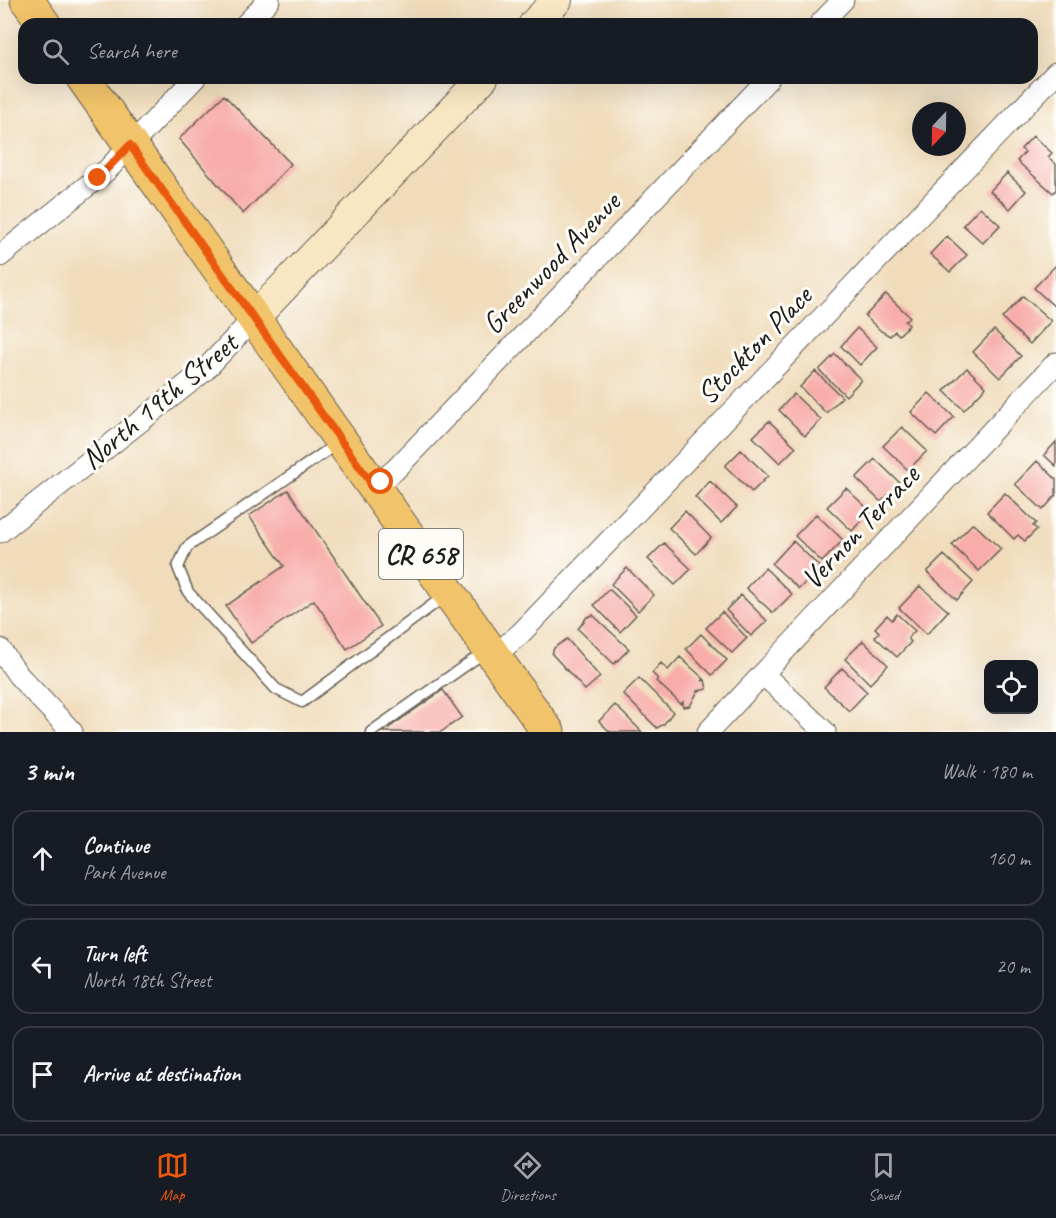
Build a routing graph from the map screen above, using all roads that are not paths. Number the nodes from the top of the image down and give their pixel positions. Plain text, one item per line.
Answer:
1 (27, 0) edge
2 (269, 0) edge
3 (557, 0) edge
4 (843, 0) edge
5 (40, 18) edge
6 (252, 18) edge
7 (540, 18) edge
8 (826, 18) edge
9 (1056, 73) edge
10 (87, 84) edge
11 (189, 84) edge
12 (477, 84) edge
13 (763, 84) edge
14 (130, 145) junction
15 (0, 256) edge
16 (254, 318) junction
17 (1056, 363) edge
18 (341, 441) junction
19 (374, 487) junction
20 (0, 532) edge
21 (449, 593) junction
22 (0, 650) edge
23 (491, 652) junction
24 (763, 674) junction
25 (72, 732) edge
26 (371, 732) edge
27 (548, 732) edge
28 (708, 732) edge
29 (825, 732) edge

1 - 5 main road
2 - 6 street
3 - 7 street
4 - 8 street
9 - 23 street, Stockton Place
10 - 14 main road, CR 658
11 - 14 street
12 - 16 street, North 19th Street
13 - 19 street, Greenwood Avenue
14 - 15 street
14 - 16 main road, CR 658
16 - 18 main road, CR 658
16 - 20 street, North 19th Street
17 - 24 street, Vernon Terrace
18 - 19 main road, CR 658
18 - 21 lane
19 - 21 main road, CR 658
21 - 23 main road, CR 658
22 - 25 street
23 - 26 lane
23 - 27 main road, CR 658
24 - 28 street, Vernon Terrace
24 - 29 street

